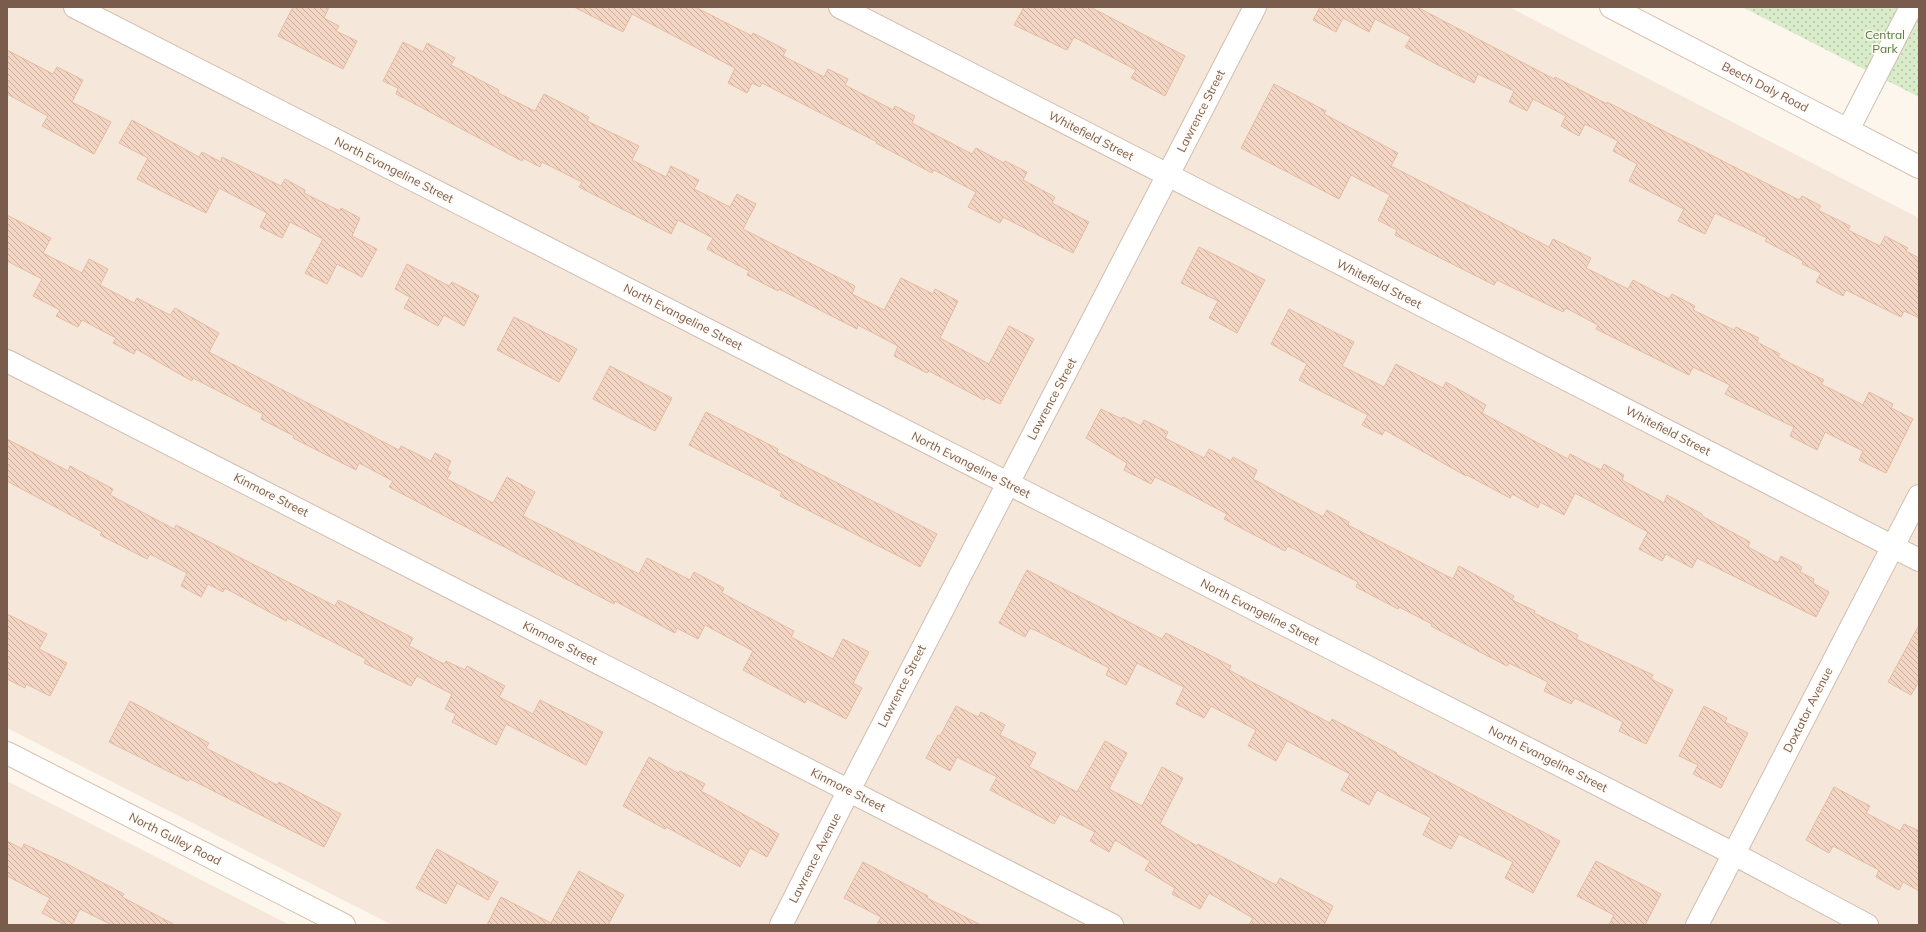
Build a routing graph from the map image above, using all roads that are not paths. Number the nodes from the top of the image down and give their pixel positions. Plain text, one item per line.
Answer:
1 (75, 7) edge
2 (840, 7) edge
3 (1255, 7) edge
4 (1611, 7) edge
5 (1911, 7) edge
6 (1848, 130) junction
7 (1919, 167) edge
8 (1168, 175) junction
9 (7, 361) edge
10 (1008, 483) junction
11 (1919, 496) edge
12 (1893, 546) junction
13 (1919, 560) edge
14 (7, 753) edge
15 (849, 790) junction
16 (1734, 854) junction
17 (344, 925) edge
18 (781, 925) edge
19 (1112, 925) edge
20 (1697, 925) edge
21 (1867, 925) edge

1 - 10 street, North Evangeline Street
2 - 8 street, Whitefield Street
3 - 8 street, Lawrence Street
4 - 6 street, Beech Daly Road
5 - 6 street
6 - 7 street, Beech Daly Road
8 - 10 street, Lawrence Street
8 - 12 street, Whitefield Street
9 - 15 street, Kinmore Street
10 - 15 street, Lawrence Street
10 - 16 street, North Evangeline Street
11 - 12 street, Doxtator Avenue
12 - 13 street, Whitefield Street
12 - 16 street, Doxtator Avenue
14 - 17 street, North Gulley Road
15 - 18 street, Lawrence Avenue
15 - 19 street, Kinmore Street
16 - 20 street, Doxtator Avenue
16 - 21 street, North Evangeline Street

